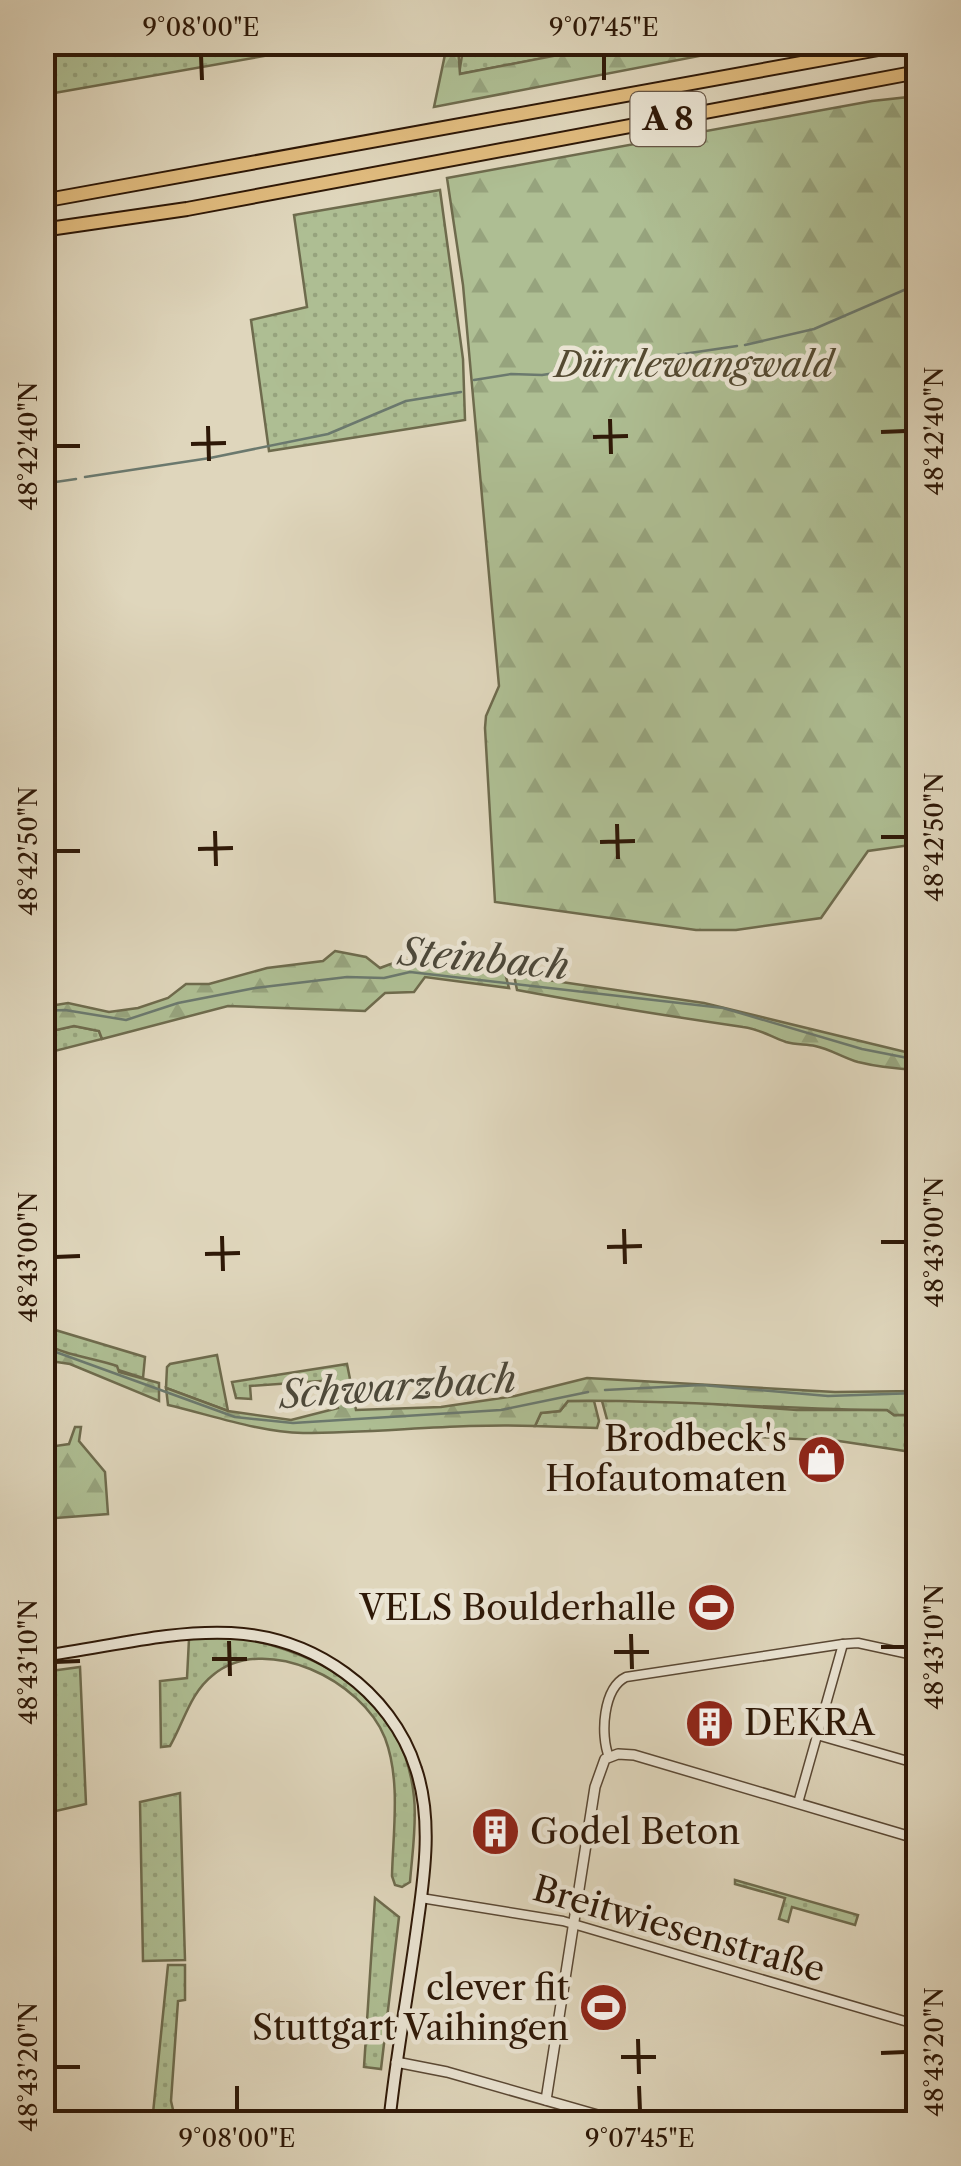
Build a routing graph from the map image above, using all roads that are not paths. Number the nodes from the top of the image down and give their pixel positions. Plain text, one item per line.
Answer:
1 (916, 42) edge
2 (918, 72) edge
3 (42, 202) edge
4 (42, 230) edge
5 (843, 1644) junction
6 (42, 1656) edge
7 (918, 1656) edge
8 (818, 1735) junction
9 (608, 1757) junction
10 (918, 1764) edge
11 (798, 1804) junction
12 (918, 1839) edge
13 (421, 1898) junction
14 (576, 1925) junction
15 (918, 2025) edge
16 (396, 2062) junction
17 (546, 2100) junction
18 (388, 2124) edge
19 (629, 2124) edge

1 - 3 highway, A 8
2 - 4 highway, A 8
5 - 7 street
5 - 8 street
5 - 9 street
6 - 13 main road
8 - 10 street
8 - 11 street
9 - 11 street
9 - 14 street
11 - 12 street
13 - 14 street, Breitwiesenstraße
13 - 16 main road
14 - 15 street, Breitwiesenstraße
14 - 17 street
16 - 17 street
16 - 18 main road
17 - 19 street

